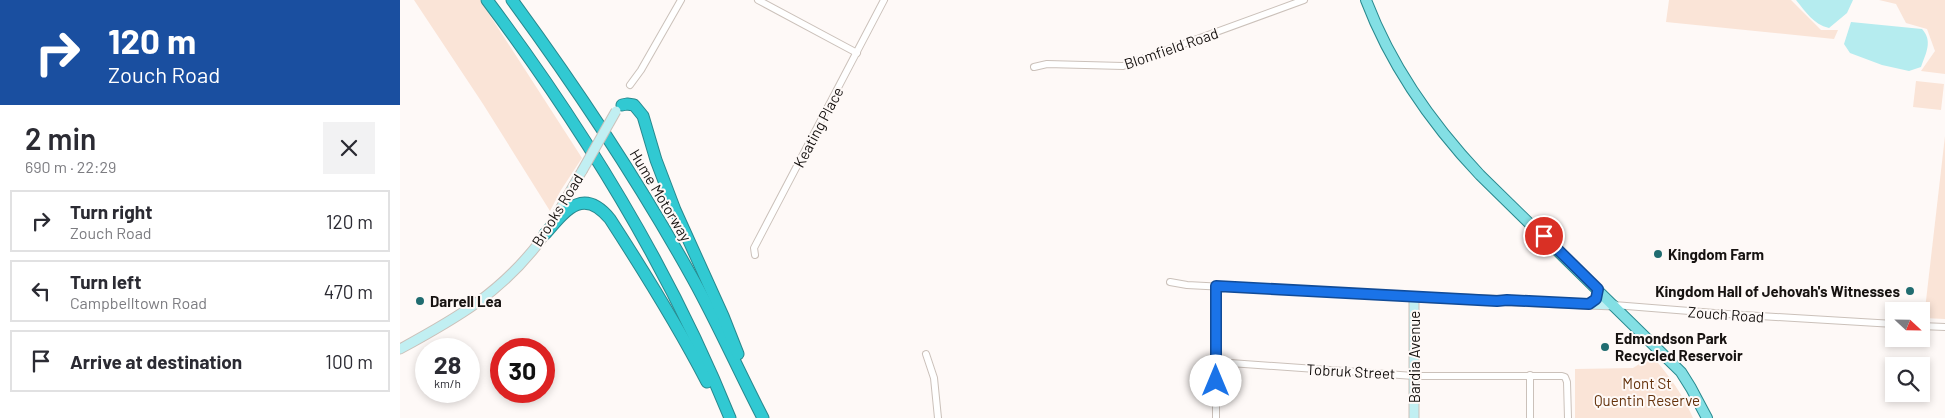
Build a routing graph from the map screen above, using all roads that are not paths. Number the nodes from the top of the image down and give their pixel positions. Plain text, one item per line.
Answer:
1 (487, 0) edge
2 (512, 0) edge
3 (680, 0) edge
4 (758, 0) edge
5 (884, 0) edge
6 (1304, 0) edge
7 (1366, 0) edge
8 (857, 52) junction
9 (1034, 67) dead end
10 (630, 85) dead end
11 (619, 108) joint
12 (545, 234) junction
13 (755, 255) dead end
14 (1170, 282) dead end
15 (1216, 286) junction
16 (1598, 289) junction
17 (1414, 297) junction
18 (1589, 304) junction
19 (1614, 305) junction
20 (1885, 323) edge
21 (1930, 326) edge
22 (1945, 327) edge
23 (400, 349) edge
24 (926, 354) dead end
25 (1216, 362) junction
26 (1530, 375) junction
27 (1414, 376) junction
28 (723, 418) edge
29 (730, 418) edge
30 (763, 418) edge
31 (938, 418) edge
32 (1216, 418) edge
33 (1414, 418) edge
34 (1530, 418) edge
35 (1568, 418) edge
36 (1707, 418) edge

1 - 29 highway
2 - 30 highway, Hume Motorway
3 - 10 street
4 - 8 street
5 - 8 street, Keating Place
6 - 9 street, Blomfield Road
7 - 16 main road
8 - 13 street, Keating Place
11 - 12 main road, Brooks Road, bridge
11 - 30 highway
12 - 23 main road, Brooks Road
12 - 28 highway
14 - 15 street, Zouch Road
15 - 17 street, Zouch Road
15 - 25 street
16 - 18 street
16 - 19 main road
17 - 18 main road, Zouch Road
17 - 27 main road, Bardia Avenue
18 - 19 main road, Zouch Road
19 - 20 street, Zouch Road
19 - 36 main road
21 - 22 street
24 - 31 street
25 - 27 street, Tobruk Street
25 - 32 street
26 - 27 street, Tobruk Street
26 - 34 street
26 - 35 street, Tobruk Street
27 - 33 main road, Bardia Avenue

